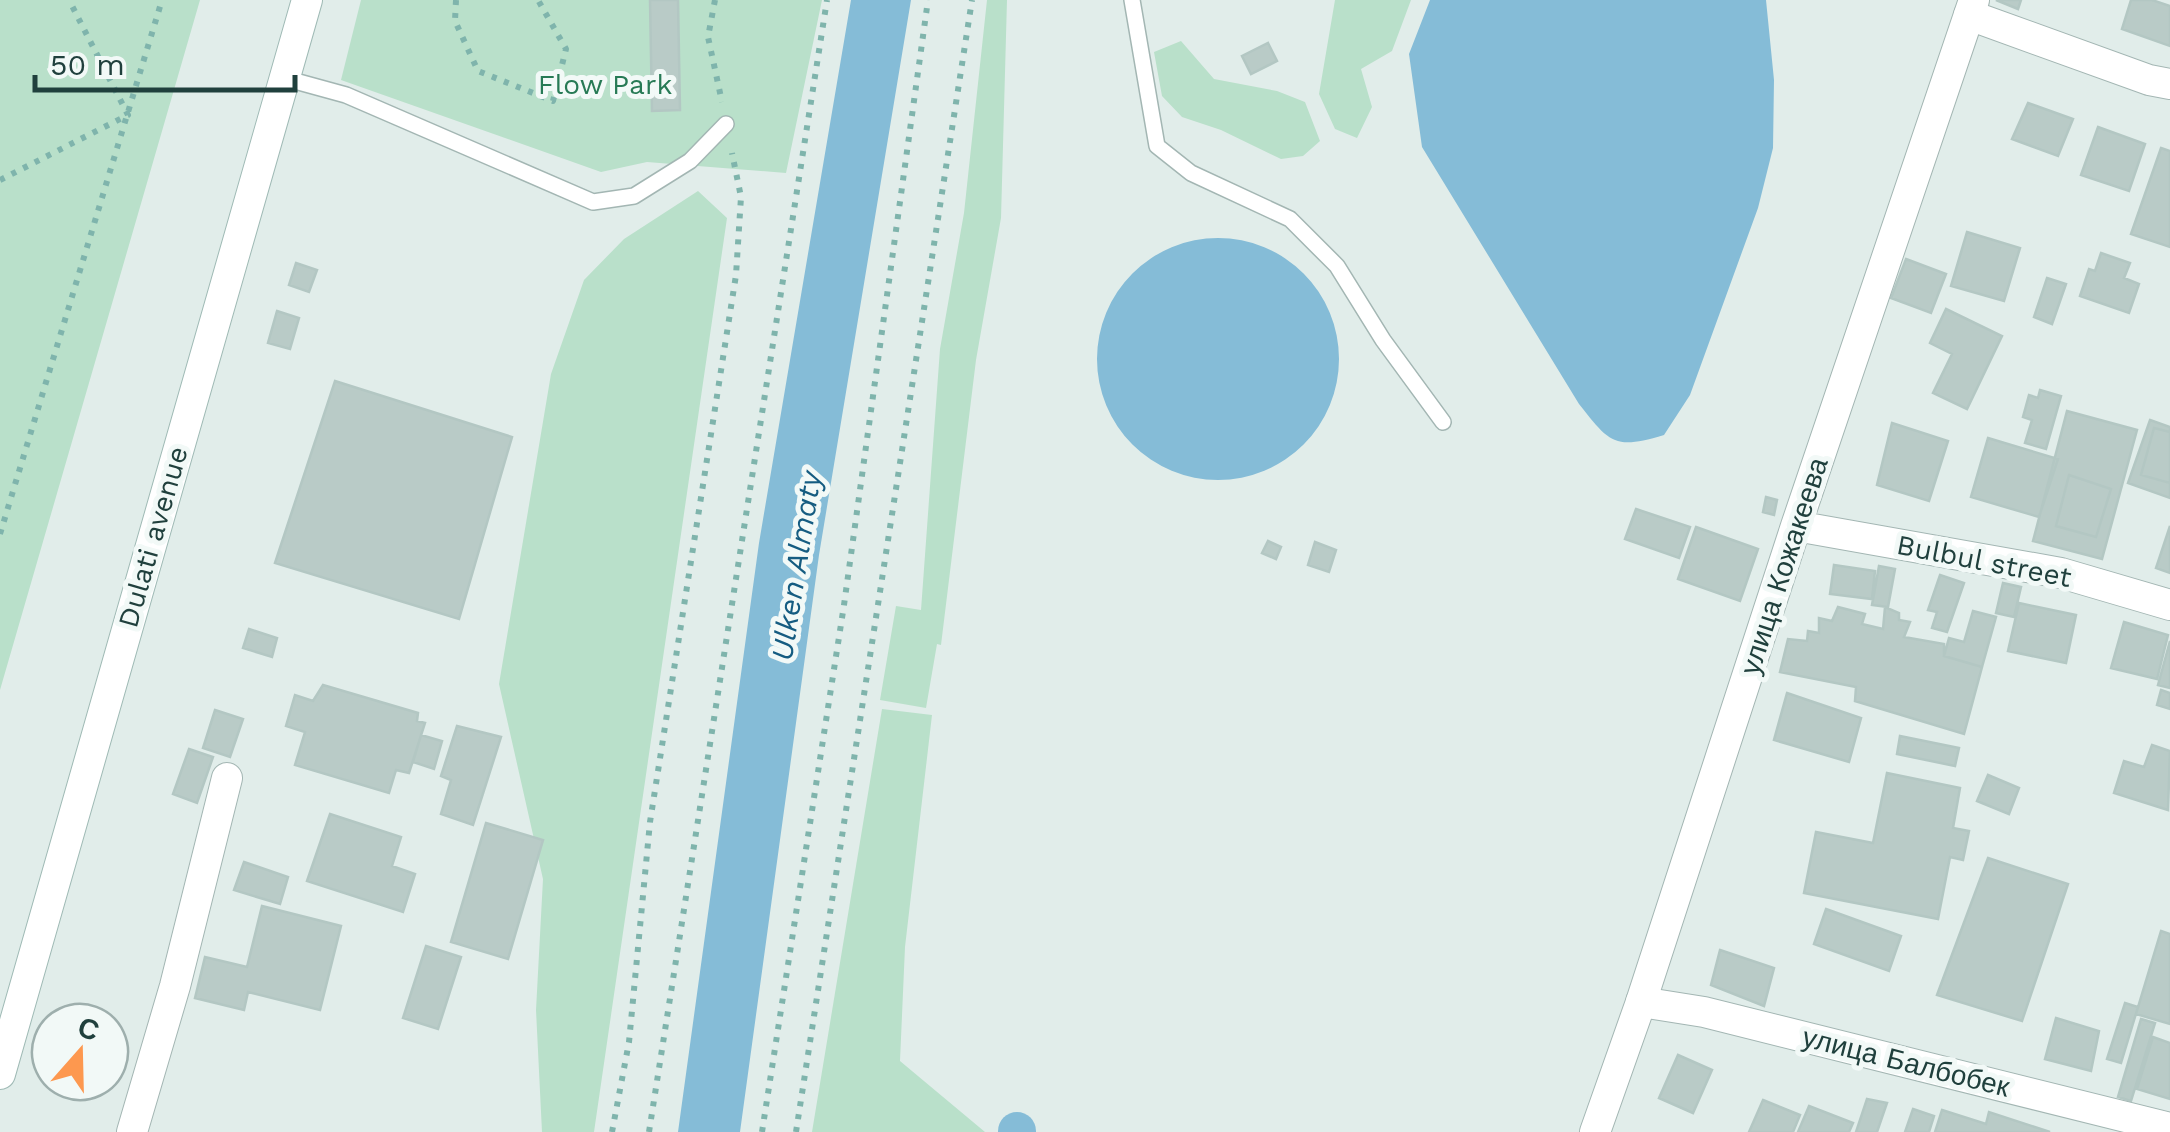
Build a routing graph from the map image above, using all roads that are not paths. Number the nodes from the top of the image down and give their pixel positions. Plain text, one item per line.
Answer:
1 (306, 0) edge
2 (1132, 0) edge
3 (1971, 7) edge
4 (284, 78) junction
5 (2170, 84) edge
6 (726, 124) road end
7 (1443, 422) dead end
8 (1796, 526) junction
9 (2170, 605) edge
10 (227, 778) dead end
11 (1642, 1002) junction
12 (0, 1074) edge
13 (2170, 1128) edge
14 (132, 1132) edge
15 (1595, 1132) edge

1 - 4 street, Dulati avenue
2 - 7 lane
3 - 5 street
3 - 8 street, улица Кожакеева
4 - 6 lane
4 - 12 street, Dulati avenue
8 - 9 street, Bulbul street
8 - 11 street, улица Кожакеева
10 - 14 street
11 - 13 street, улица Балбобек
11 - 15 street, улица Кожакеева

